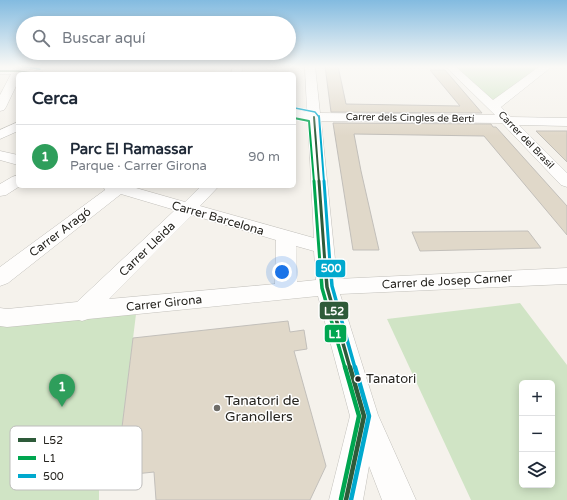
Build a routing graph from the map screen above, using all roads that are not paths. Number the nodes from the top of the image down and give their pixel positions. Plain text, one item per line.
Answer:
1 (10, 89) edge
2 (312, 89) edge
3 (475, 89) edge
4 (515, 89) edge
5 (0, 107) edge
6 (494, 107) junction
7 (296, 113) edge
8 (314, 117) junction
9 (506, 120) junction
10 (567, 122) edge
11 (16, 125) edge
12 (16, 126) edge
13 (0, 127) edge
14 (0, 135) edge
15 (0, 155) edge
16 (16, 159) edge
17 (16, 181) edge
18 (567, 182) edge
19 (116, 188) edge
20 (120, 188) edge
21 (209, 188) edge
22 (0, 191) edge
23 (188, 209) junction
24 (286, 238) junction
25 (325, 248) junction
26 (567, 276) edge
27 (0, 278) edge
28 (327, 287) junction
29 (286, 290) junction
30 (82, 312) junction
31 (0, 317) edge
32 (364, 416) junction
33 (346, 500) edge
34 (399, 500) edge

1 - 5 street
2 - 8 street
3 - 6 street, Carrer del Brasil
4 - 6 street
6 - 9 street, Carrer del Brasil
7 - 8 street, Carrer dels Cingles de Bertí
8 - 9 street, Carrer dels Cingles de Bertí
8 - 25 street
9 - 10 street, Carrer dels Cingles de Bertí
9 - 18 street, Carrer del Brasil
11 - 13 street
12 - 14 street
15 - 16 street
17 - 22 street
19 - 27 street, Carrer Aragó
20 - 23 street, Carrer Barcelona
21 - 23 street, Carrer Lleida
23 - 24 street, Carrer Barcelona
23 - 30 street, Carrer Lleida
24 - 25 street, Carrer Barcelona
24 - 29 street
25 - 28 street
26 - 28 street, Carrer de Josep Carner
28 - 29 street, Carrer Girona
28 - 32 street
29 - 30 street, Carrer Girona
30 - 31 street, Carrer Girona
32 - 33 street
32 - 34 street

